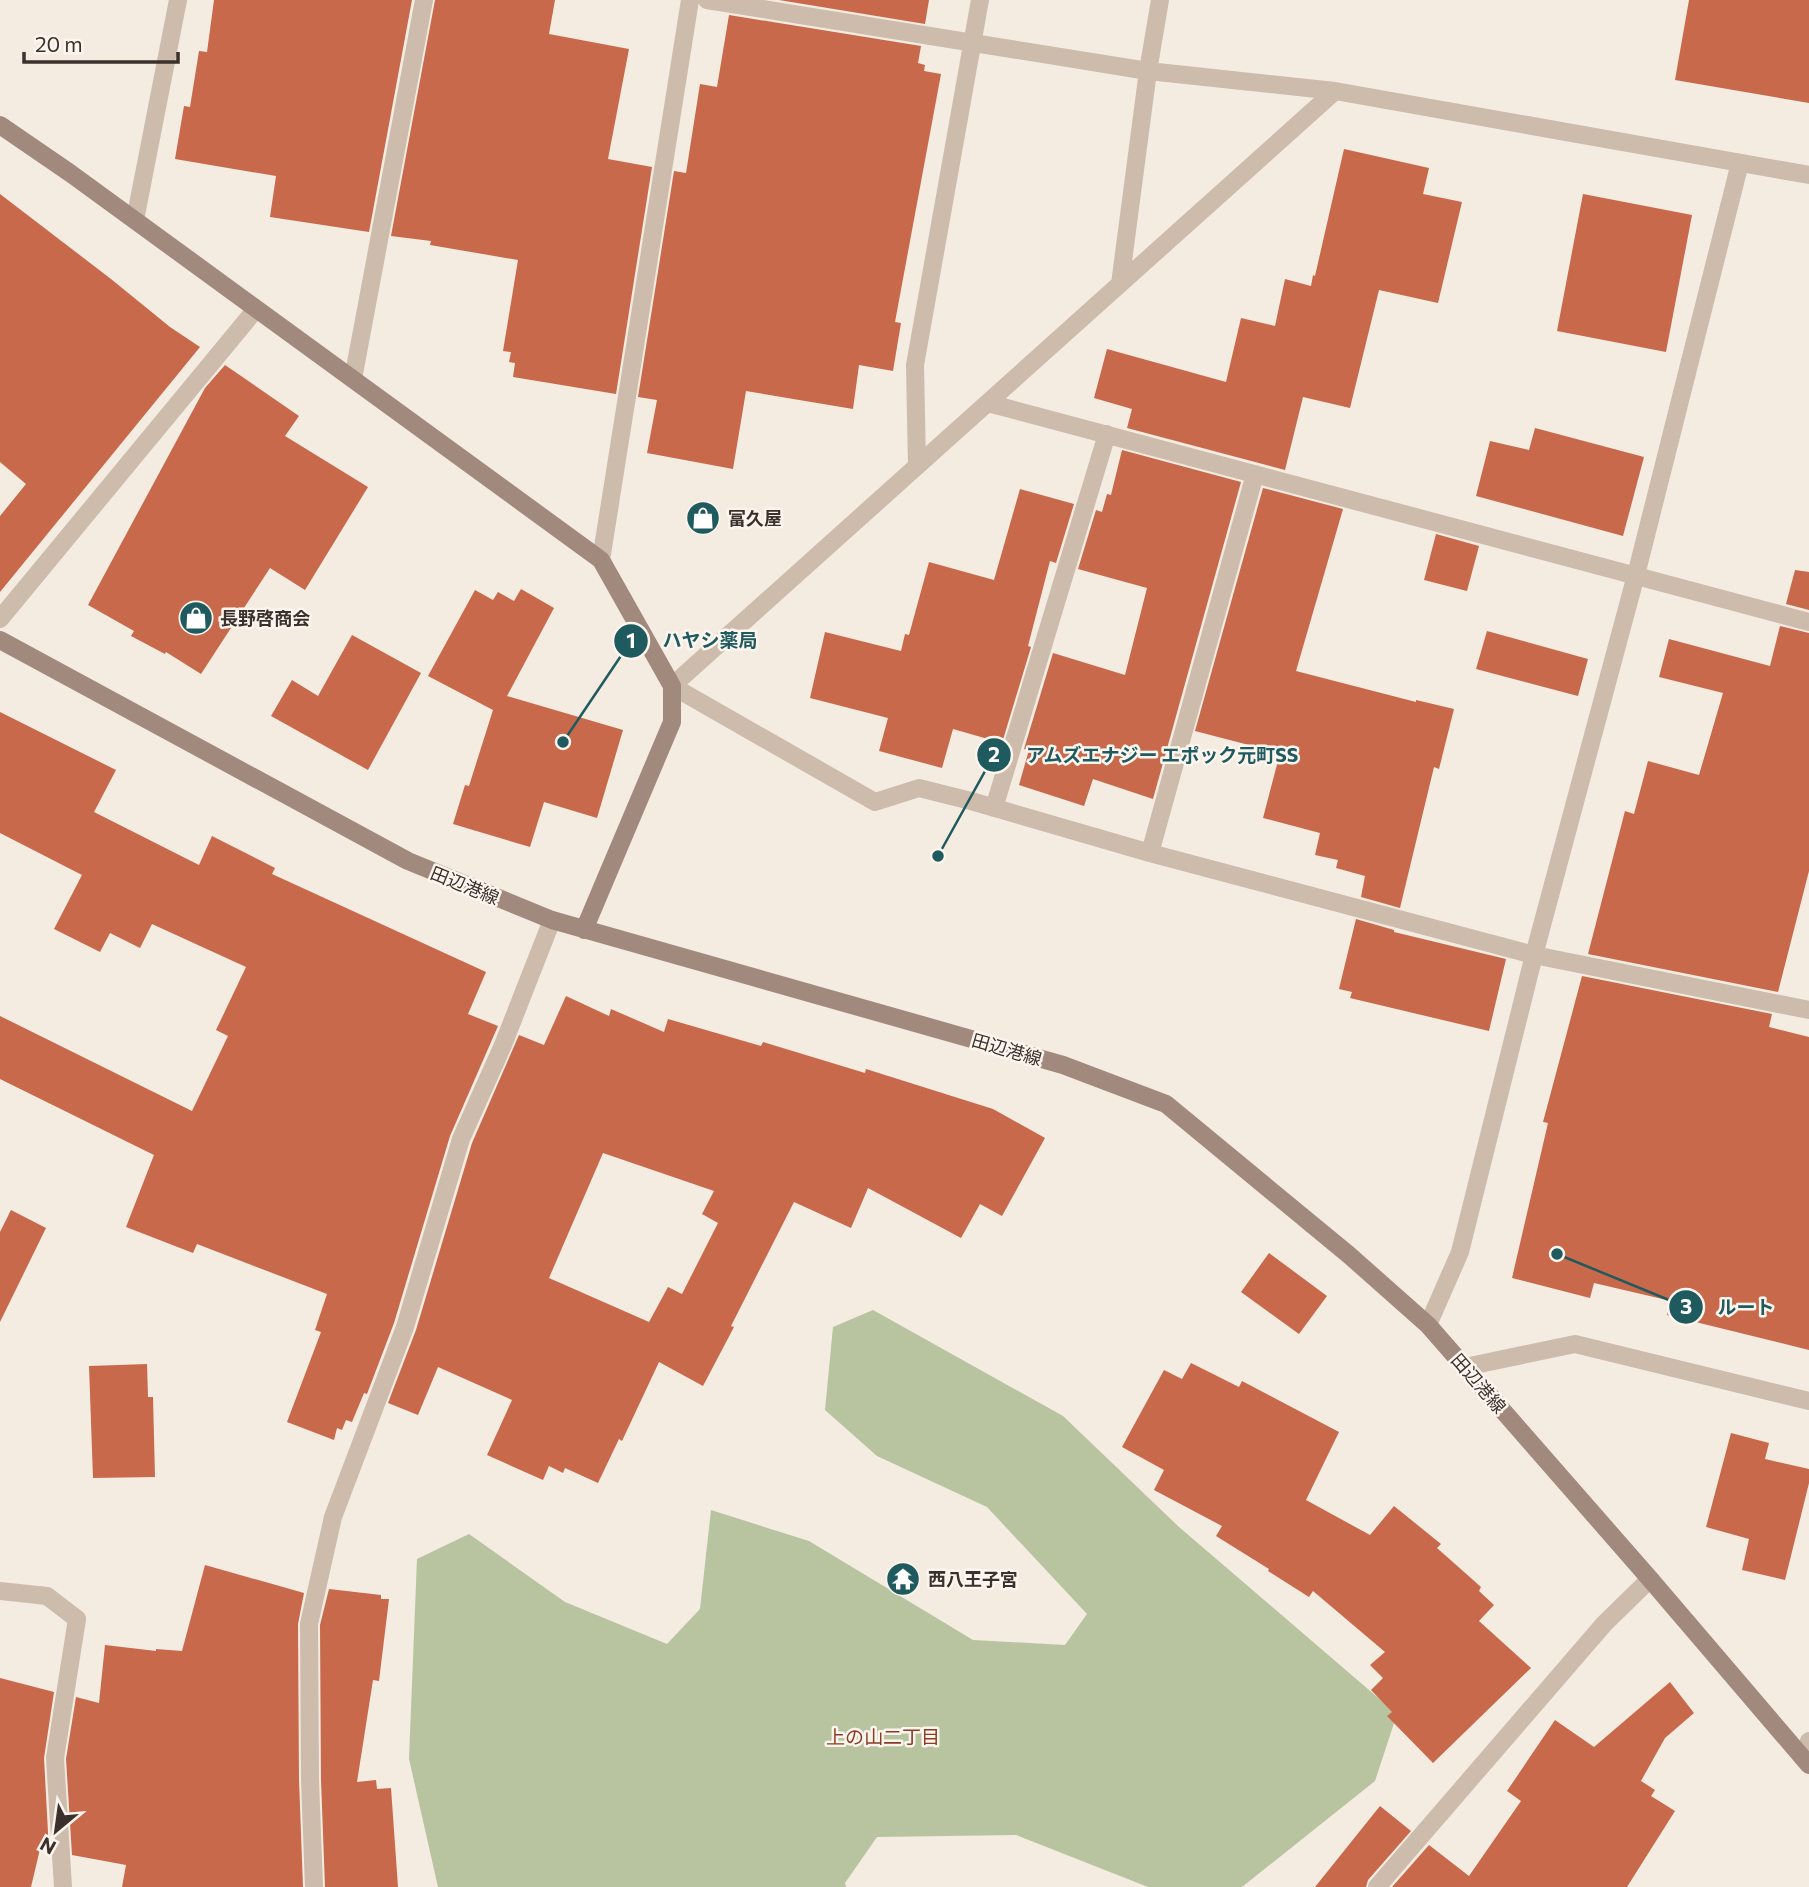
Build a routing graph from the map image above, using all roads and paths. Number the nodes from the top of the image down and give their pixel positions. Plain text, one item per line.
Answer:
1 (178, 0) edge
2 (424, 0) edge
3 (690, 0) edge
4 (707, 0) edge
5 (980, 0) edge
6 (1160, 0) edge
7 (973, 43) junction
8 (1148, 71) junction
9 (1335, 91) junction
10 (0, 125) edge
11 (1740, 163) junction
12 (1809, 175) edge
13 (135, 220) junction
14 (1120, 284) junction
15 (256, 309) junction
16 (353, 379) junction
17 (988, 402) junction
18 (1107, 434) junction
19 (916, 466) junction
20 (1255, 474) junction
21 (601, 561) junction
22 (1636, 575) junction
23 (0, 619) edge
24 (1809, 622) edge
25 (0, 640) edge
26 (672, 686) junction
27 (995, 808) junction
28 (1150, 853) junction
29 (552, 920) junction
30 (584, 930) junction
31 (1534, 955) junction
32 (1809, 1010) edge
33 (1428, 1325) junction
34 (1465, 1367) junction
35 (1809, 1401) edge
36 (1650, 1579) junction
37 (0, 1591) edge
38 (1809, 1741) edge
39 (1807, 1762) edge
40 (64, 1887) edge
41 (314, 1887) edge
42 (1377, 1887) edge

1 - 13 street
2 - 16 street
3 - 21 street
4 - 7 street
5 - 7 street
6 - 8 street
7 - 8 street
7 - 19 street
8 - 9 street
8 - 14 street
9 - 11 street
9 - 14 street
10 - 13 main road
11 - 12 street
11 - 22 street
13 - 15 main road
14 - 17 street
15 - 16 main road
15 - 23 street
16 - 21 main road
17 - 18 street
17 - 19 street
18 - 20 street
18 - 27 street
19 - 26 street
20 - 22 street
20 - 28 street
21 - 26 main road
22 - 24 street
22 - 31 street
25 - 29 main road, 田辺港線
26 - 27 street
26 - 30 main road
27 - 28 street
28 - 31 street
29 - 30 main road, 田辺港線
29 - 41 street
30 - 33 main road, 田辺港線
31 - 32 street
31 - 33 street
33 - 34 main road, 田辺港線
34 - 35 street
34 - 36 main road, 田辺港線
36 - 39 main road, 田辺港線
36 - 42 street
37 - 40 street
38 - 39 street

